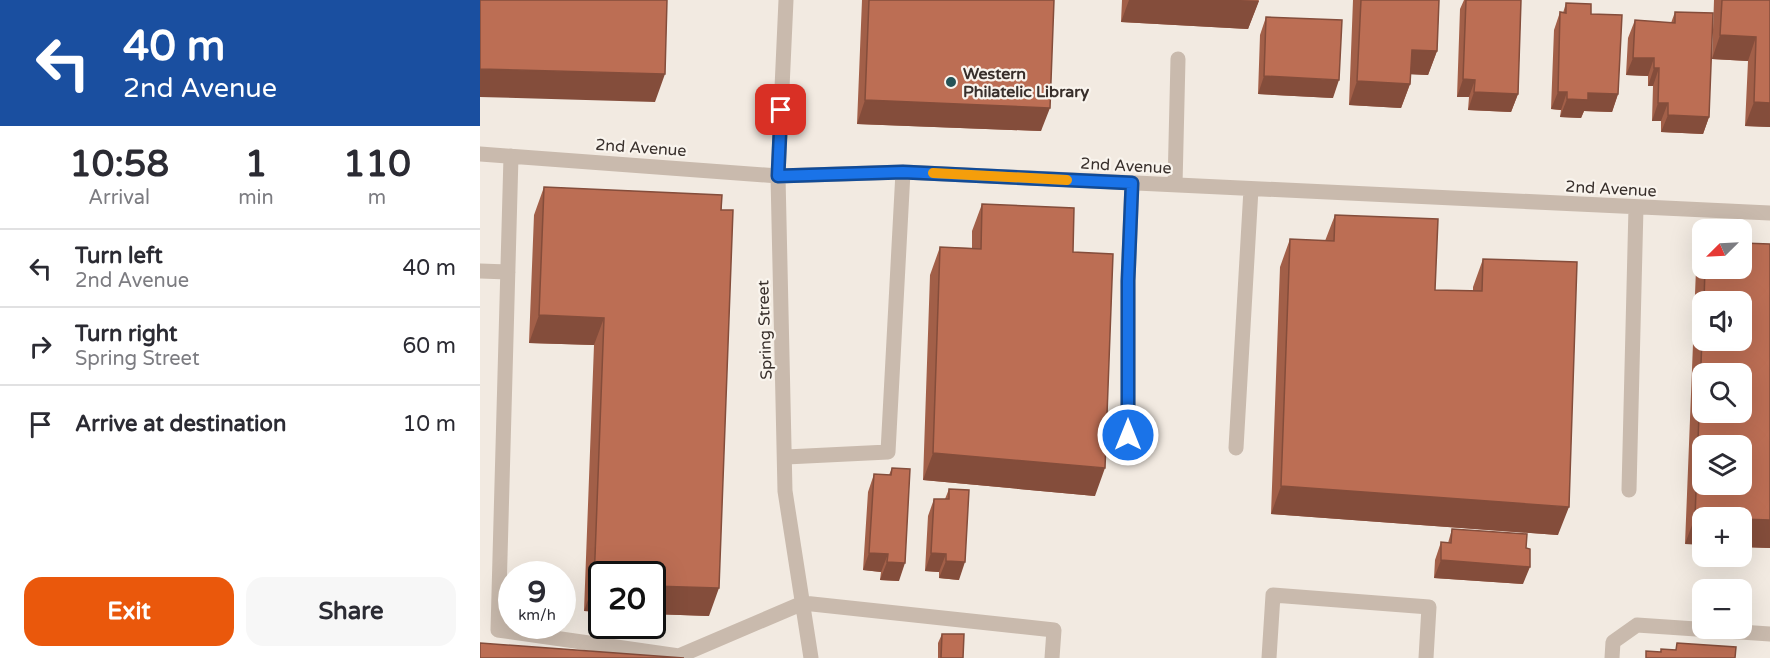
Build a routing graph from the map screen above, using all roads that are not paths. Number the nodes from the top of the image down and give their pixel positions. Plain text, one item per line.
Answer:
1 (786, 0) edge
2 (1178, 59) dead end
3 (480, 154) edge
4 (511, 156) junction
5 (903, 172) junction
6 (778, 176) junction
7 (1132, 183) junction
8 (1175, 185) junction
9 (1251, 189) junction
10 (1636, 207) junction
11 (1770, 213) edge
12 (480, 271) edge
13 (508, 272) junction
14 (1128, 435) dead end
15 (1236, 448) dead end
16 (786, 457) junction
17 (1629, 490) dead end
18 (803, 603) junction
19 (1770, 634) edge
20 (811, 658) edge
21 (1052, 658) edge
22 (1269, 658) edge
23 (1426, 658) edge
24 (1612, 658) edge

1 - 6 street, Spring Street
2 - 8 street
3 - 4 street, 2nd Avenue
4 - 6 street, 2nd Avenue
4 - 13 street
5 - 6 street, 2nd Avenue
5 - 7 street, 2nd Avenue
5 - 16 street
6 - 16 street, Spring Street
7 - 8 street, 2nd Avenue
7 - 14 street
8 - 9 street, 2nd Avenue
9 - 10 street, 2nd Avenue
9 - 15 street
10 - 11 street, 2nd Avenue
10 - 17 street
12 - 13 street
13 - 18 street
16 - 18 street, Spring Street
18 - 20 street, Spring Street
18 - 21 street
19 - 24 street
22 - 23 street

